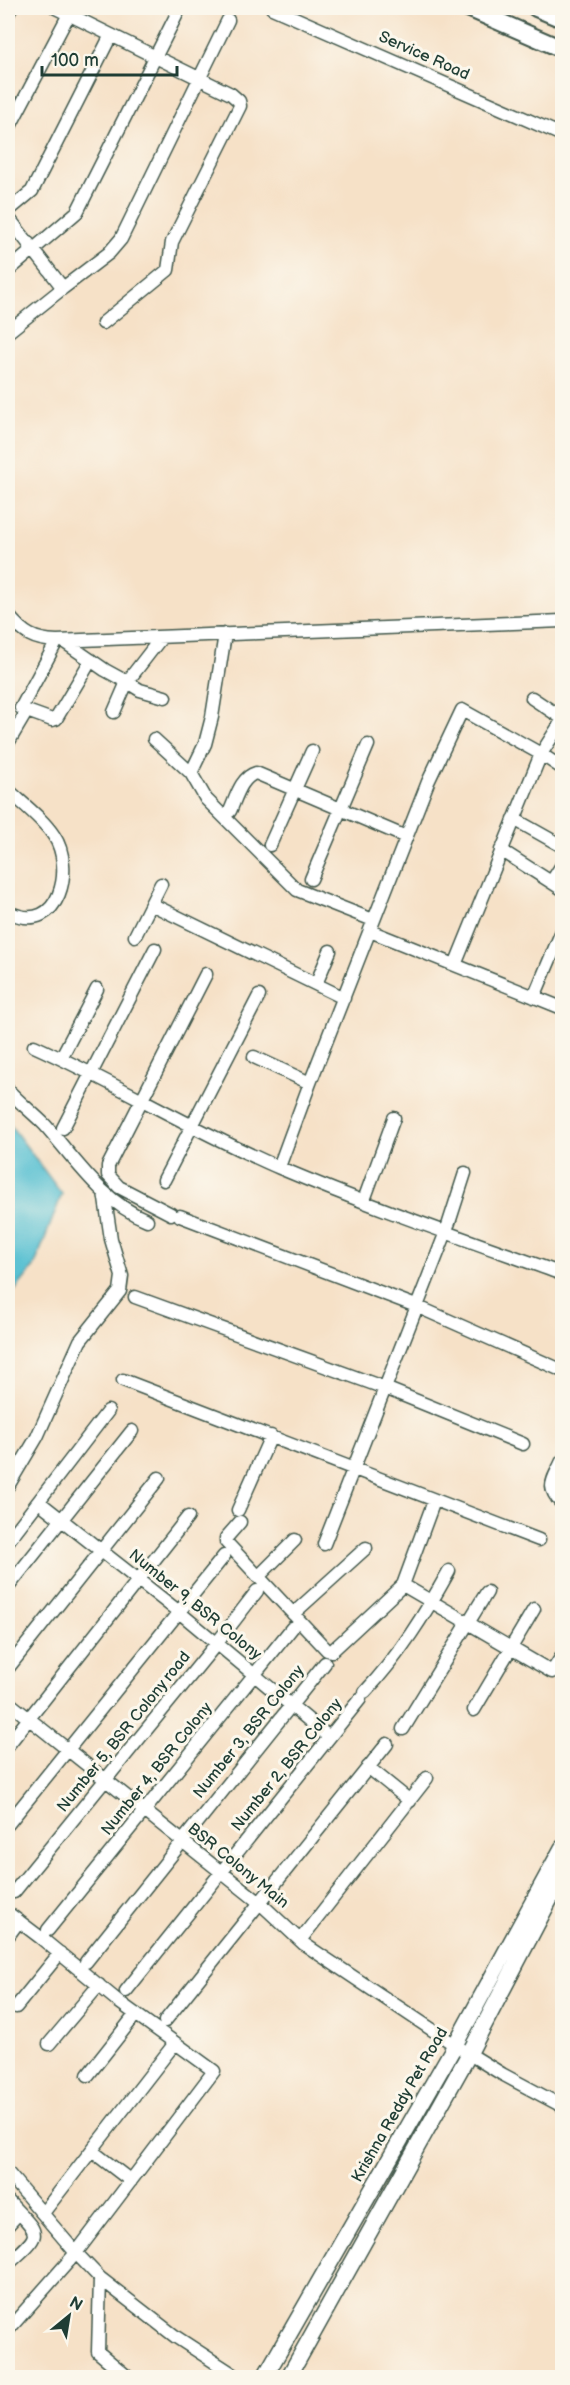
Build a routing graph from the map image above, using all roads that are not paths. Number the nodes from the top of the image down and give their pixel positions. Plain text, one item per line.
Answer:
1 (11, 8) edge
2 (56, 8) edge
3 (180, 8) edge
4 (272, 8) edge
5 (468, 8) edge
6 (536, 8) edge
7 (8, 14) edge
8 (69, 14) junction
9 (562, 19) edge
10 (228, 20) dead end
11 (111, 35) junction
12 (562, 49) edge
13 (156, 57) junction
14 (199, 78) junction
15 (8, 130) edge
16 (562, 135) edge
17 (8, 211) edge
18 (8, 218) edge
19 (33, 251) junction
20 (8, 271) edge
21 (63, 288) junction
22 (104, 323) dead end
23 (8, 332) edge
24 (8, 618) edge
25 (562, 621) edge
26 (225, 634) junction
27 (161, 638) junction
28 (60, 641) junction
29 (91, 660) junction
30 (127, 682) junction
31 (165, 697) dead end
32 (532, 698) dead end
33 (27, 711) junction
34 (114, 712) dead end
35 (562, 720) edge
36 (9, 735) edge
37 (154, 739) dead end
38 (368, 745) dead end
39 (312, 751) dead end
40 (541, 754) junction
41 (562, 768) edge
42 (191, 773) junction
43 (8, 790) edge
44 (294, 790) junction
45 (340, 810) junction
46 (230, 811) dead end
47 (514, 819) junction
48 (406, 837) junction
49 (270, 845) dead end
50 (562, 846) edge
51 (501, 850) junction
52 (562, 865) edge
53 (311, 879) dead end
54 (552, 881) junction
55 (161, 884) dead end
56 (562, 889) edge
57 (151, 904) junction
58 (11, 913) dead end
59 (372, 926) junction
60 (562, 931) edge
61 (135, 936) dead end
62 (155, 949) dead end
63 (330, 951) dead end
64 (455, 965) junction
65 (206, 974) dead end
66 (316, 984) junction
67 (97, 989) dead end
68 (259, 996) dead end
69 (534, 997) junction
70 (344, 998) junction
71 (562, 1008) edge
72 (34, 1046) dead end
73 (254, 1057) dead end
74 (61, 1058) junction
75 (91, 1072) junction
76 (310, 1083) junction
77 (8, 1090) edge
78 (143, 1101) junction
79 (394, 1118) dead end
80 (191, 1127) junction
81 (63, 1128) dead end
82 (279, 1167) junction
83 (465, 1173) dead end
84 (164, 1180) dead end
85 (104, 1192) junction
86 (364, 1200) junction
87 (147, 1220) dead end
88 (446, 1232) junction
89 (562, 1274) edge
90 (135, 1297) dead end
91 (416, 1306) junction
92 (561, 1370) dead end
93 (123, 1380) dead end
94 (385, 1388) junction
95 (108, 1411) dead end
96 (132, 1431) dead end
97 (271, 1436) junction
98 (523, 1444) dead end
99 (562, 1461) edge
100 (354, 1468) junction
101 (159, 1478) dead end
102 (8, 1486) edge
103 (434, 1501) junction
104 (39, 1502) junction
105 (562, 1504) edge
106 (188, 1517) dead end
107 (62, 1519) junction
108 (296, 1540) dead end
109 (539, 1540) dead end
110 (8, 1541) edge
111 (324, 1544) dead end
112 (366, 1548) dead end
113 (101, 1550) junction
114 (224, 1556) dead end
115 (449, 1571) dead end
116 (258, 1577) junction
117 (138, 1580) junction
118 (403, 1586) junction
119 (8, 1587) edge
120 (258, 1591) dead end
121 (487, 1592) dead end
122 (432, 1602) junction
123 (534, 1609) dead end
124 (179, 1612) junction
125 (293, 1614) junction
126 (468, 1623) junction
127 (292, 1628) dead end
128 (217, 1644) junction
129 (511, 1649) junction
130 (562, 1656) edge
131 (325, 1663) dead end
132 (8, 1668) edge
133 (255, 1675) junction
134 (8, 1702) edge
135 (292, 1705) junction
136 (474, 1710) dead end
137 (28, 1718) junction
138 (402, 1729) dead end
139 (329, 1737) junction
140 (8, 1744) edge
141 (387, 1744) dead end
142 (68, 1749) junction
143 (368, 1767) junction
144 (427, 1778) dead end
145 (106, 1780) junction
146 (410, 1801) junction
147 (144, 1811) junction
148 (8, 1824) edge
149 (182, 1842) junction
150 (562, 1848) edge
151 (221, 1873) junction
152 (562, 1876) edge
153 (14, 1892) dead end
154 (260, 1903) junction
155 (8, 1913) edge
156 (19, 1922) junction
157 (48, 1930) dead end
158 (8, 1936) edge
159 (300, 1939) junction
160 (60, 1953) junction
161 (86, 1962) dead end
162 (99, 1985) junction
163 (126, 1991) dead end
164 (16, 2007) dead end
165 (136, 2014) junction
166 (165, 2020) dead end
167 (175, 2043) junction
168 (49, 2044) dead end
169 (455, 2045) junction
170 (469, 2054) junction
171 (88, 2075) dead end
172 (562, 2106) edge
173 (92, 2151) junction
174 (8, 2173) edge
175 (131, 2181) junction
176 (8, 2201) edge
177 (19, 2213) junction
178 (43, 2214) junction
179 (8, 2225) edge
180 (76, 2253) junction
181 (8, 2264) edge
182 (100, 2278) junction
183 (8, 2329) edge
184 (129, 2378) edge
185 (239, 2378) edge
186 (264, 2378) edge
187 (288, 2378) edge

1 - 7 street
2 - 8 street
3 - 13 street
4 - 16 street, Service Road
5 - 12 highway
6 - 9 highway
8 - 11 street
8 - 15 street
10 - 14 street
11 - 13 street
11 - 17 street
13 - 14 street
13 - 19 street
14 - 21 street
14 - 22 street
18 - 19 street
19 - 20 street
19 - 21 street
21 - 23 street
24 - 28 street
25 - 26 street
26 - 27 street
26 - 42 street
27 - 28 street
27 - 30 street
28 - 29 street
28 - 33 street
29 - 30 street
29 - 33 street
30 - 31 street
30 - 34 street
32 - 35 street
33 - 36 street
35 - 40 street
37 - 42 street
38 - 45 street
39 - 44 street
40 - 41 street
40 - 47 street
40 - 48 street
42 - 59 street
43 - 58 street
44 - 45 street
44 - 46 street
44 - 49 street
45 - 48 street
45 - 53 street
47 - 50 street
47 - 51 street
48 - 59 street
51 - 54 street
51 - 64 street
52 - 54 street
54 - 56 street
55 - 57 street
57 - 61 street
57 - 66 street
59 - 64 street
59 - 70 street
60 - 69 street
62 - 75 street
63 - 66 street
64 - 69 street
65 - 78 street
66 - 70 street
67 - 74 street
68 - 80 street
69 - 71 street
70 - 76 street
72 - 74 street
73 - 76 street
74 - 75 street
75 - 78 street
75 - 81 street
76 - 82 street
77 - 85 street
78 - 80 street
78 - 91 street
79 - 86 street
80 - 82 street
80 - 84 street
82 - 86 street
83 - 88 street
85 - 87 street
85 - 102 street
86 - 88 street
88 - 89 street
88 - 91 street
90 - 94 street
91 - 92 street
91 - 94 street
93 - 97 street
94 - 98 street
94 - 100 street
95 - 104 street
96 - 107 street
97 - 100 street
97 - 116 street
99 - 105 street
100 - 103 street
100 - 111 street
101 - 113 street
103 - 109 street
103 - 118 street
104 - 107 street, Number 9, BSR Colony
104 - 110 street
106 - 117 street
107 - 113 street, Number 9, BSR Colony
107 - 119 street
108 - 116 street
112 - 125 street
113 - 117 street, Number 9, BSR Colony
113 - 132 street
114 - 124 street
115 - 122 street, Number 2, BSR Colony
116 - 125 street
117 - 124 street, Number 9, BSR Colony
117 - 137 street
118 - 122 street
118 - 125 street
120 - 128 street, Number 5, BSR Colony road
121 - 126 street
122 - 126 street
122 - 139 street, Number 2, BSR Colony
123 - 129 street
124 - 128 street, Number 9, BSR Colony
124 - 142 street
126 - 129 street
126 - 138 street
127 - 133 street, Number 4, BSR Colony
128 - 133 street, Number 9, BSR Colony
128 - 145 street, Number 5, BSR Colony road
129 - 130 street
129 - 136 street
131 - 135 street, Number 3, BSR Colony
133 - 135 street, Number 9, BSR Colony
133 - 147 street, Number 4, BSR Colony
134 - 137 street, BSR Colony Main
135 - 139 street, Number 9, BSR Colony
135 - 149 street, Number 3, BSR Colony
137 - 140 street
137 - 142 street, BSR Colony Main
139 - 151 street, Number 2, BSR Colony
141 - 143 street
142 - 145 street, BSR Colony Main
142 - 148 street
143 - 146 street
143 - 154 street
144 - 146 street
145 - 147 street, BSR Colony Main
145 - 153 street, Number 5, BSR Colony road
146 - 159 street
147 - 149 street, BSR Colony Main
147 - 157 street, Number 4, BSR Colony
149 - 151 street, BSR Colony Main
149 - 161 street, Number 3, BSR Colony
150 - 169 main road, Krishna Reddy Pet Road
151 - 154 street, BSR Colony Main
151 - 163 street, Number 2, BSR Colony
152 - 170 main road, Krishna Reddy Pet Road
154 - 159 street, BSR Colony Main
154 - 166 street
155 - 156 street
156 - 158 street
156 - 160 street
159 - 169 street, BSR Colony Main
160 - 162 street
160 - 164 street
162 - 165 street
162 - 168 street
165 - 167 street
165 - 171 street
167 - 173 street
167 - 175 street
169 - 170 street, BSR Colony Main
169 - 186 main road, Krishna Reddy Pet Road
170 - 172 street, BSR Colony Main
170 - 187 main road, Krishna Reddy Pet Road
173 - 175 street
173 - 178 street
174 - 178 street
175 - 180 street
176 - 177 street
177 - 179 street
177 - 181 street
178 - 180 street
180 - 182 street
180 - 183 street
182 - 184 street
182 - 185 street

